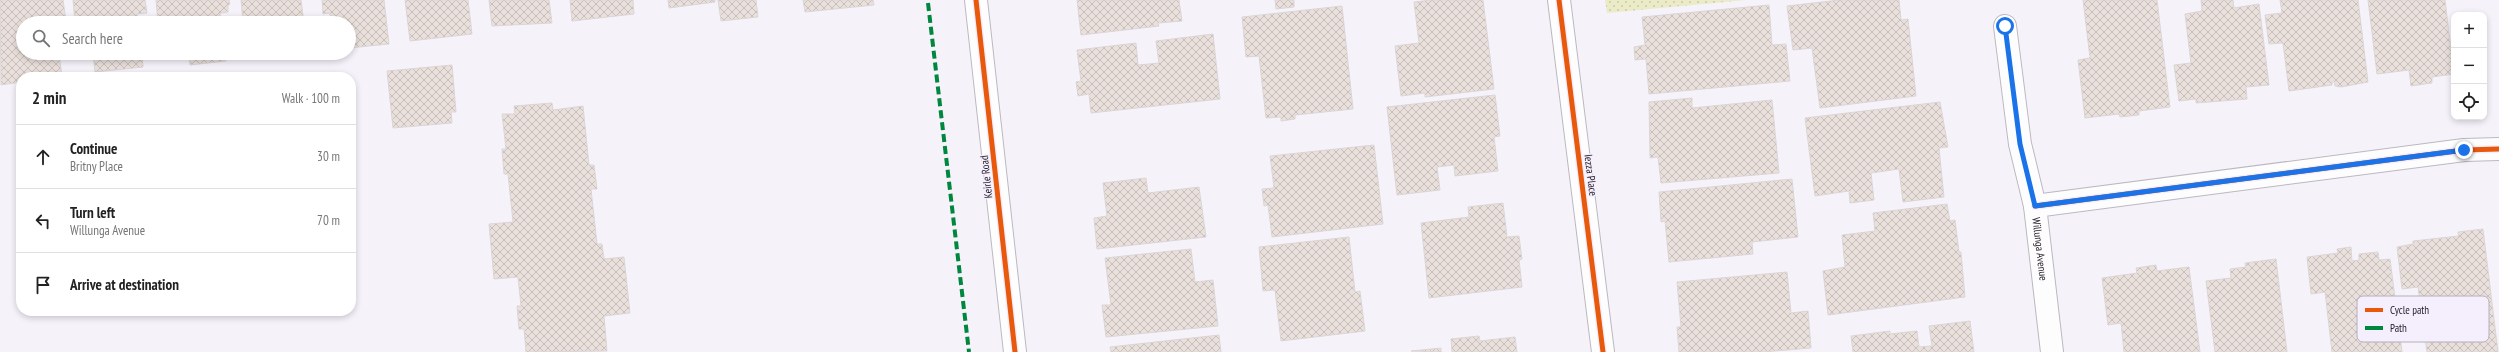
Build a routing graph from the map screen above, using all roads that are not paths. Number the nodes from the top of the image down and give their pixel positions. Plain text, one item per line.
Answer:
1 (976, 0) edge
2 (1559, 0) edge
3 (2005, 26) dead end
4 (2499, 149) edge
5 (2035, 206) junction
6 (1015, 352) edge
7 (1604, 352) edge
8 (2052, 352) edge

1 - 6 street, Keirle Road
2 - 7 street, Iezza Place
3 - 5 street
4 - 5 street, Willunga Avenue
5 - 8 street, Willunga Avenue

